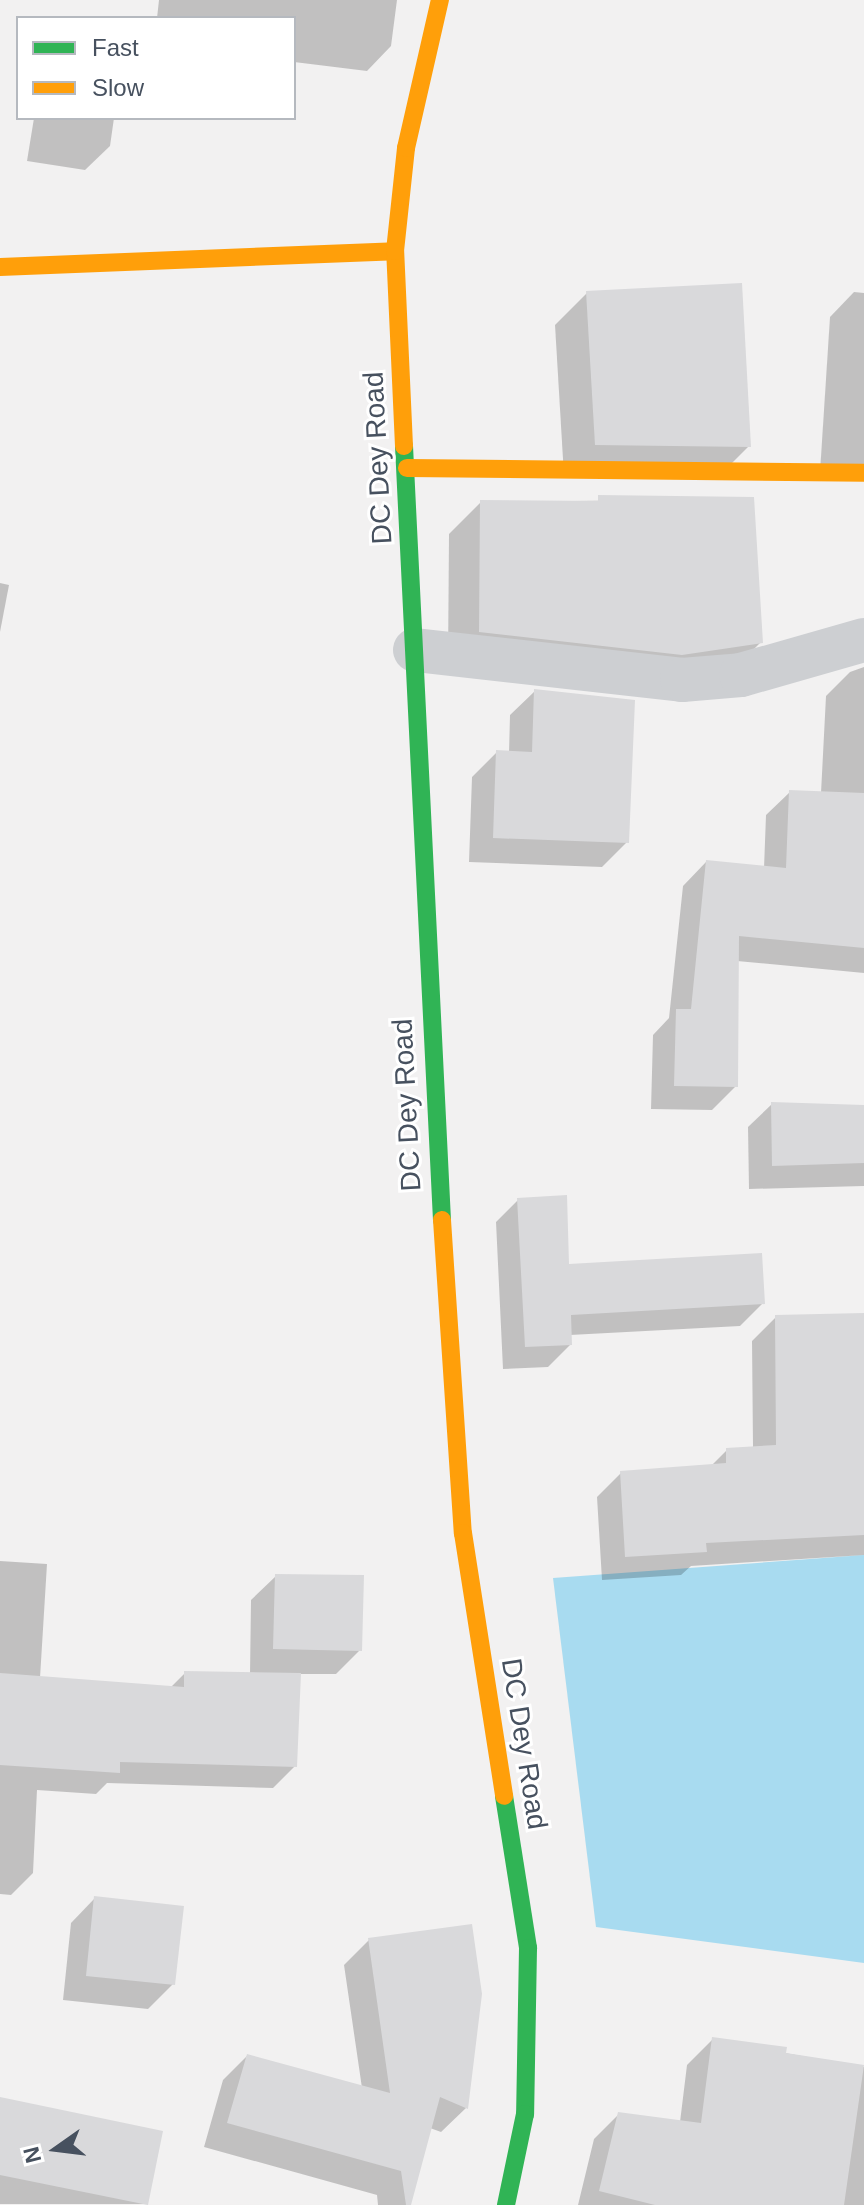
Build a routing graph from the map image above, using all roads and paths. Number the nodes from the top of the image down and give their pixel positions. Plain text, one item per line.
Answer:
1 (440, 0) edge
2 (395, 251) junction
3 (0, 267) edge
4 (407, 468) junction
5 (864, 473) edge
6 (864, 640) edge
7 (415, 650) junction
8 (506, 2205) edge

1 - 2 street, DC Dey Road
2 - 3 street
2 - 4 street, DC Dey Road
4 - 5 street
4 - 7 street, DC Dey Road
6 - 7 street
7 - 8 street, DC Dey Road

